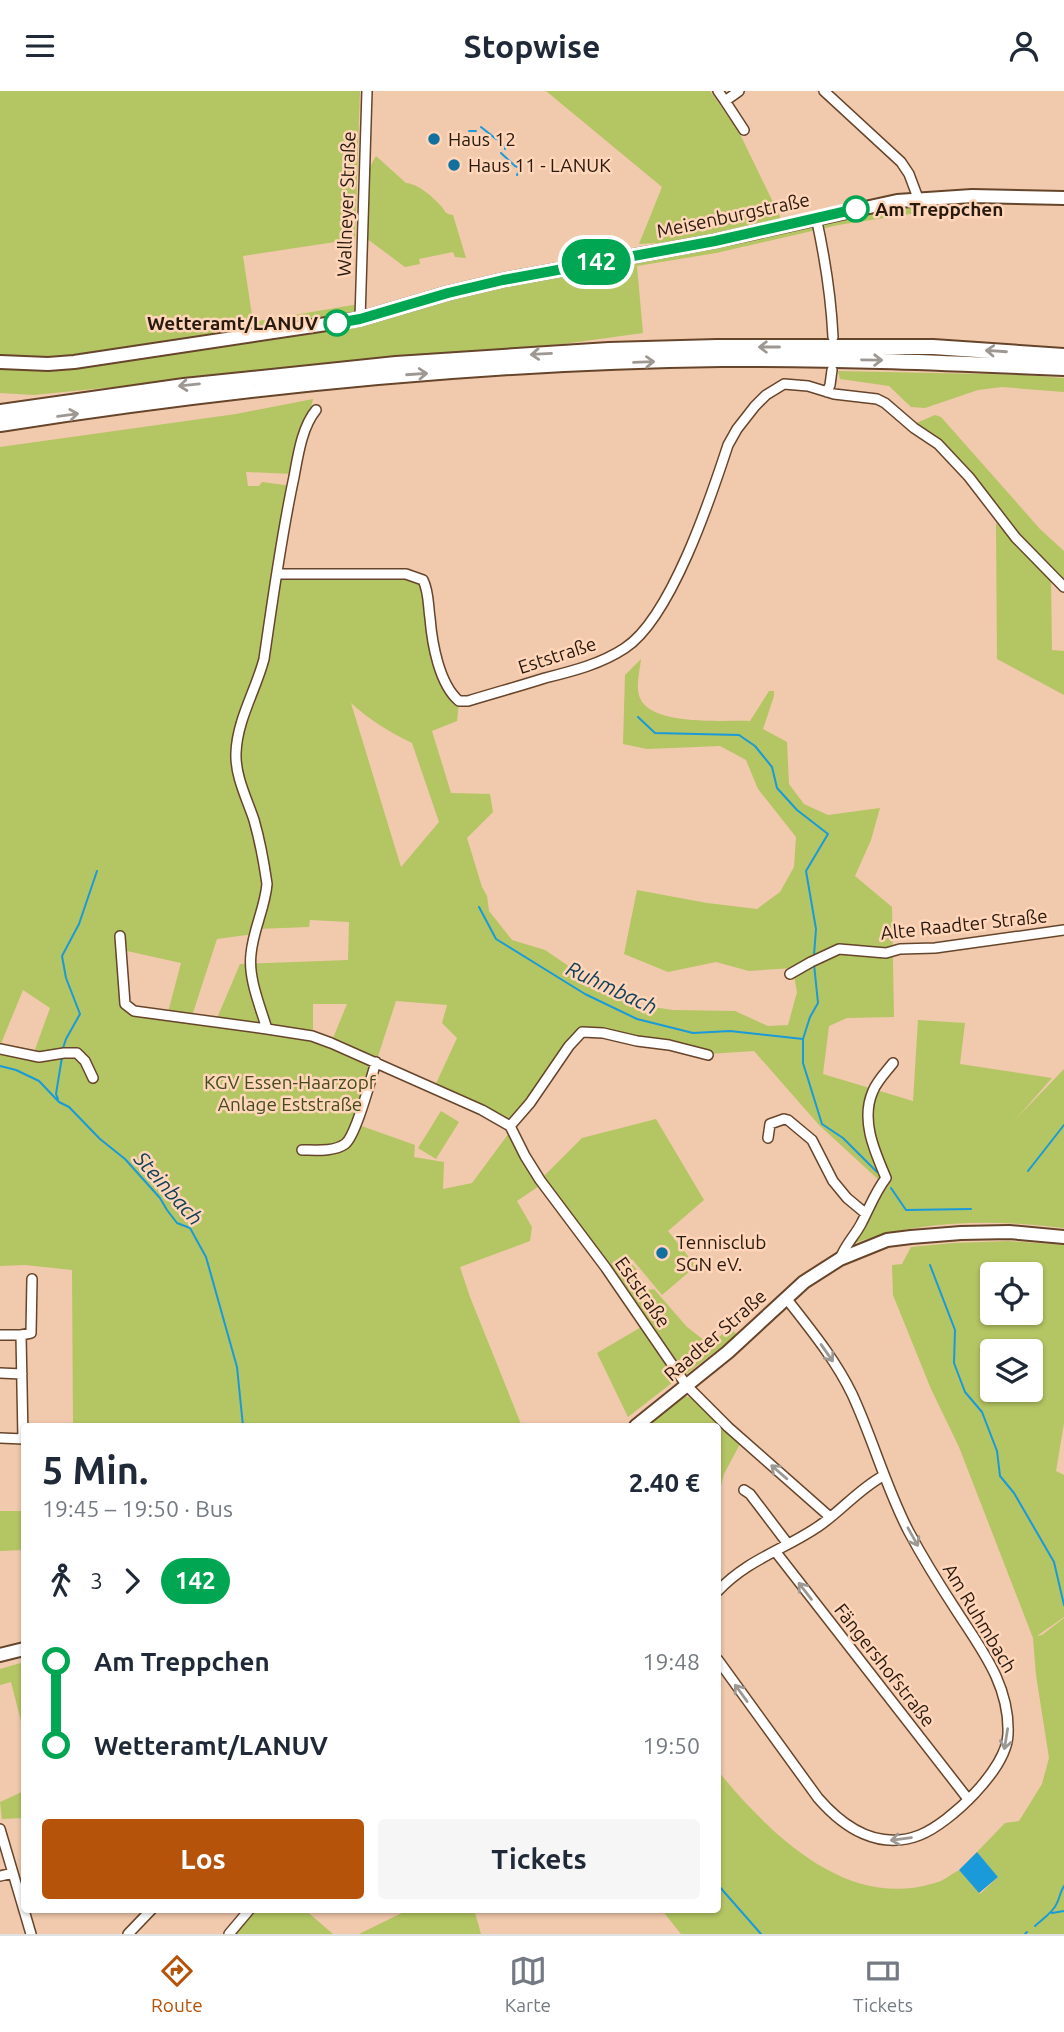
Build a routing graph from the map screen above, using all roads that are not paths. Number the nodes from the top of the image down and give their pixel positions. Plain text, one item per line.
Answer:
1 (366, 91) edge
2 (718, 91) edge
3 (739, 91) edge
4 (824, 91) edge
5 (725, 101) junction
6 (744, 130) dead end
7 (918, 198) junction
8 (1064, 198) edge
9 (816, 218) junction
10 (360, 319) junction
11 (832, 337) dead end
12 (1064, 356) edge
13 (0, 362) edge
14 (1064, 368) edge
15 (832, 370) dead end
16 (827, 392) junction
17 (316, 410) dead end
18 (0, 412) edge
19 (0, 424) edge
20 (277, 574) junction
21 (1064, 587) edge
22 (1064, 930) edge
23 (120, 936) dead end
24 (790, 974) dead end
25 (267, 1029) junction
26 (0, 1049) edge
27 (708, 1055) dead end
28 (376, 1062) junction
29 (892, 1063) dead end
30 (93, 1078) dead end
31 (510, 1126) junction
32 (768, 1138) dead end
33 (302, 1150) dead end
34 (865, 1213) junction
35 (1064, 1237) edge
36 (840, 1259) junction
37 (32, 1279) dead end
38 (786, 1298) junction
39 (0, 1335) edge
40 (21, 1335) junction
41 (0, 1373) edge
42 (22, 1374) junction
43 (687, 1386) junction
44 (24, 1423) edge
45 (640, 1423) edge
46 (0, 1438) edge
47 (21, 1439) edge
48 (883, 1476) junction
49 (744, 1490) dead end
50 (830, 1517) junction
51 (788, 1544) junction
52 (775, 1551) junction
53 (721, 1588) edge
54 (21, 1650) edge
55 (0, 1655) edge
56 (721, 1664) edge
57 (968, 1799) junction
58 (0, 1829) edge
59 (13, 1873) junction
60 (0, 1876) edge
61 (21, 1900) edge
62 (25, 1913) edge
63 (148, 1913) edge
64 (247, 1913) edge
65 (31, 1934) edge
66 (128, 1934) edge
67 (229, 1934) edge

1 - 10 street, Wallneyer Straße
2 - 5 street
3 - 5 street
4 - 7 street
5 - 6 street
7 - 8 main road, Meisenburgstraße
7 - 9 main road, Meisenburgstraße
9 - 10 main road, Meisenburgstraße
9 - 11 street
10 - 13 main road, Meisenburgstraße
12 -> 18 highway
19 -> 14 highway
15 - 16 street
16 - 20 street, Eststraße
16 - 21 street
17 - 20 street
20 - 25 street
22 - 24 street, Alte Raadter Straße
23 - 25 street
25 - 28 street
26 - 30 street
27 - 31 street
28 - 31 street
28 - 33 street
29 - 34 street
31 - 43 street, Eststraße
32 - 34 street
34 - 36 street
35 - 36 main road, Raadter Straße
36 - 38 main road, Raadter Straße
37 - 40 street
38 - 43 main road, Raadter Straße
38 -> 48 street, Am Ruhmbach
39 - 40 street
40 - 42 street
41 - 42 street
42 - 44 street
43 - 45 main road, Raadter Straße
50 -> 43 street, Eststraße
46 - 47 street
48 - 50 street
48 -> 57 street, Am Ruhmbach
49 - 51 street
50 - 51 street
51 - 52 street
52 - 53 street
57 -> 52 street, Fängershofstraße
54 - 55 main road
57 -> 56 street, Am Ruhmbach
58 - 59 street
59 - 60 street
59 - 61 street
62 - 65 street
63 - 66 street
64 - 67 street

